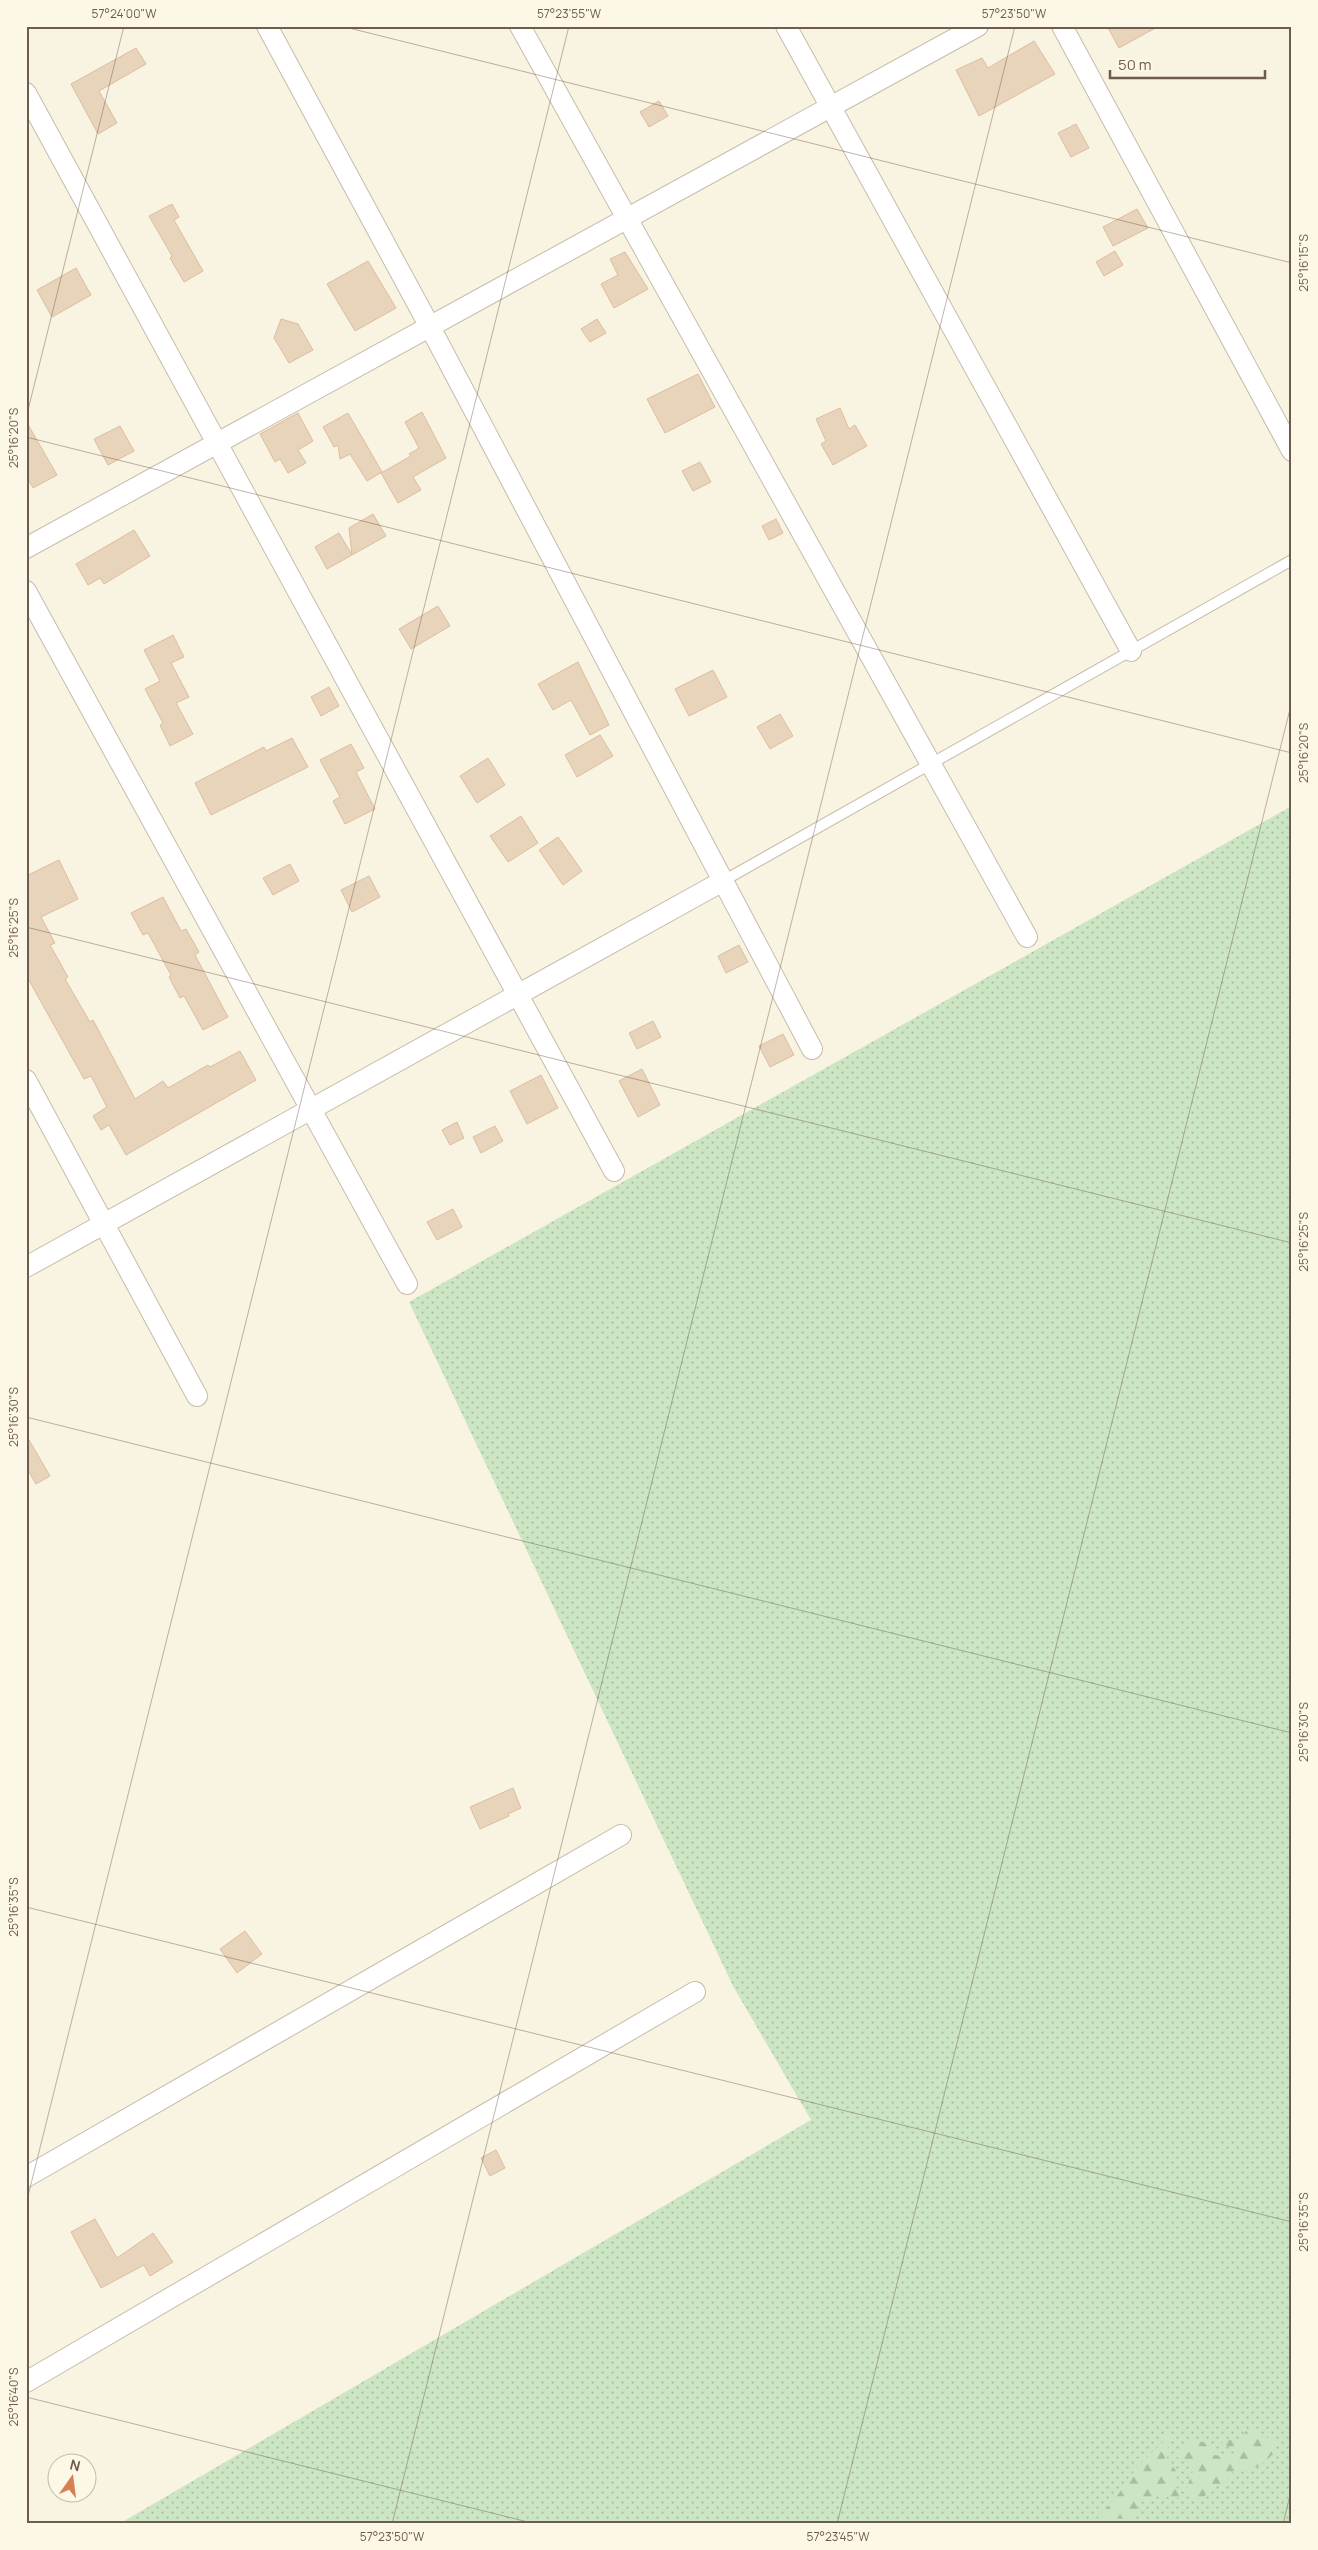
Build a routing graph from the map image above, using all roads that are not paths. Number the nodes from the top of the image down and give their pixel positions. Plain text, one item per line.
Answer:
1 (266, 26) edge
2 (520, 26) edge
3 (786, 26) edge
4 (978, 26) edge
5 (1062, 26) edge
6 (26, 93) edge
7 (831, 107) junction
8 (627, 219) junction
9 (430, 327) junction
10 (217, 443) junction
11 (1292, 451) edge
12 (26, 548) edge
13 (1292, 560) edge
14 (26, 591) edge
15 (1131, 651) junction
16 (930, 764) junction
17 (723, 881) junction
18 (1027, 937) dead end
19 (518, 994) junction
20 (812, 1049) dead end
21 (26, 1080) edge
22 (311, 1109) junction
23 (614, 1171) dead end
24 (104, 1224) junction
25 (26, 1267) edge
26 (407, 1284) dead end
27 (197, 1396) dead end
28 (620, 1835) dead end
29 (695, 1992) dead end
30 (26, 2177) edge
31 (26, 2382) edge

1 - 9 street
2 - 8 street
3 - 7 street
4 - 7 street
5 - 11 street
6 - 10 street
7 - 8 street
7 - 15 street
8 - 9 street
8 - 16 street
9 - 10 street
9 - 17 street
10 - 12 street
10 - 19 street
13 - 15 lane
14 - 22 street
15 - 16 lane
16 - 17 lane
16 - 18 street
17 - 19 street
17 - 20 street
19 - 22 street
19 - 23 street
21 - 24 street
22 - 24 street
22 - 26 street
24 - 25 street
24 - 27 street
28 - 30 street
29 - 31 street

